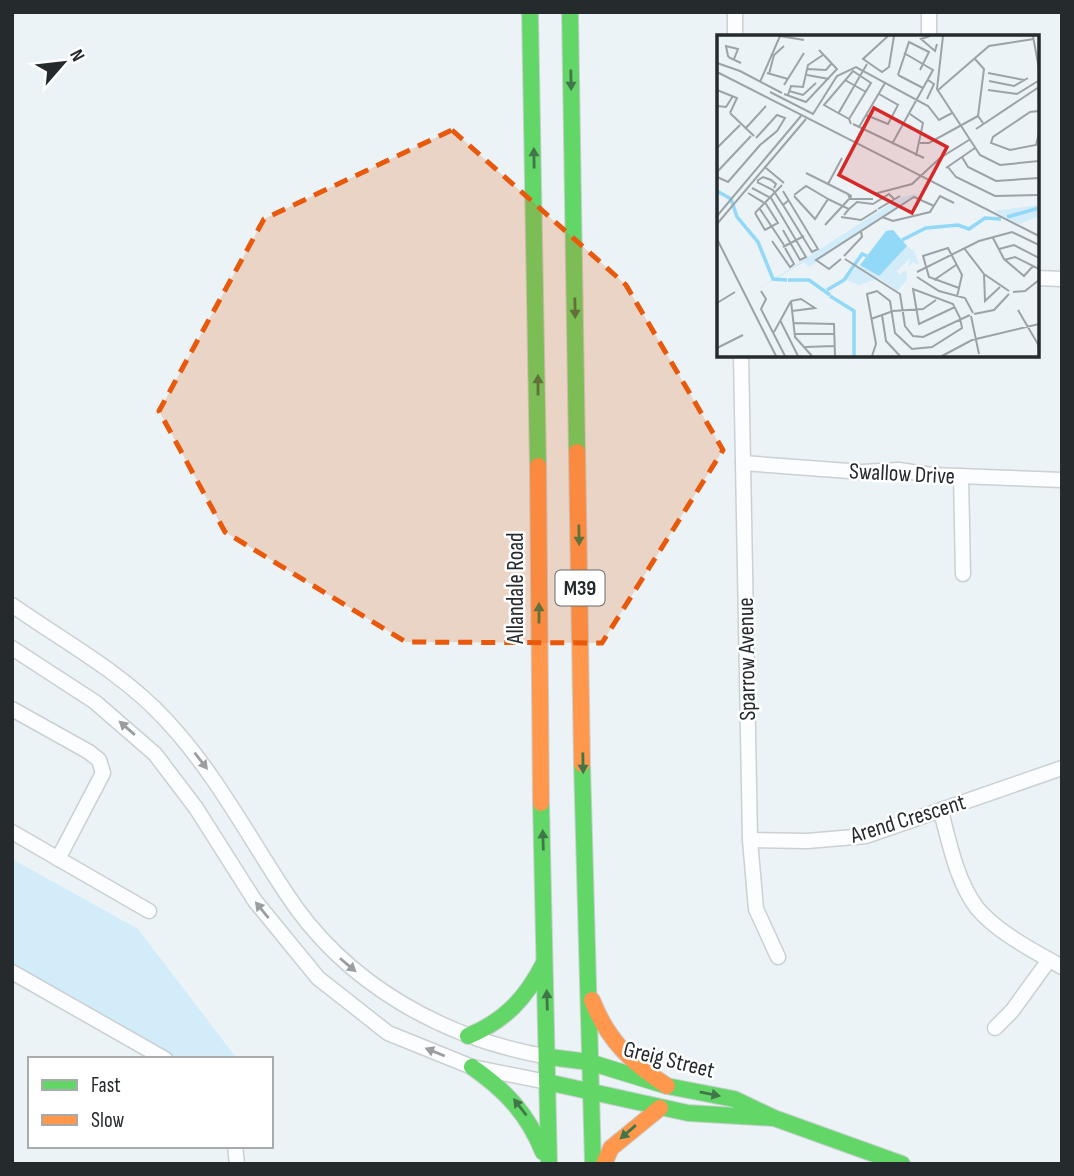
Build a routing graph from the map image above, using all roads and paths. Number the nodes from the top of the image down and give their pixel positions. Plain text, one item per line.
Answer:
1 (517, 12) edge
2 (530, 12) edge
3 (570, 12) edge
4 (735, 12) edge
5 (929, 12) edge
6 (735, 35) edge
7 (929, 35) edge
8 (532, 79) junction
9 (1039, 278) edge
10 (1062, 279) edge
11 (741, 357) edge
12 (743, 463) junction
13 (961, 476) junction
14 (1062, 480) edge
15 (963, 574) dead end
16 (12, 605) edge
17 (12, 648) edge
18 (12, 709) edge
19 (1062, 768) edge
20 (941, 811) junction
21 (12, 832) edge
22 (750, 840) junction
23 (58, 859) junction
24 (149, 911) dead end
25 (778, 957) dead end
26 (546, 958) junction
27 (1055, 964) edge
28 (12, 972) edge
29 (586, 985) junction
30 (995, 1028) dead end
31 (468, 1036) junction
32 (161, 1057) edge
33 (549, 1057) junction
34 (589, 1062) junction
35 (472, 1067) junction
36 (547, 1082) junction
37 (667, 1086) junction
38 (589, 1092) junction
39 (660, 1108) junction
40 (774, 1118) junction
41 (548, 1164) edge
42 (593, 1164) edge
43 (604, 1164) edge
44 (902, 1164) edge

1 - 8 main road
2 - 8 main road, Allandale Road / M39
3 -> 29 main road, M39
4 - 6 street
5 - 7 street
26 -> 8 main road, Allandale Road / M39
9 - 10 street
11 - 12 street, Sparrow Avenue
12 - 13 street, Swallow Drive
12 - 22 street, Sparrow Avenue
13 - 14 street, Swallow Drive
13 - 15 street
16 -> 31 street
35 -> 17 street
18 - 23 street
19 - 20 street, Arend Crescent
20 - 22 street, Arend Crescent
20 - 27 street
21 - 23 street
22 - 25 street, Sparrow Avenue
23 - 24 street
26 - 31 main road
33 -> 26 main road, Allandale Road / M39
27 - 30 street
28 - 32 street
29 - 34 main road, M39
29 - 37 main road
31 - 33 street
33 - 34 main road, Greig Street
33 - 36 main road, Allandale Road / M39
34 - 37 main road, Greig Street
34 - 38 main road, M39
35 - 36 street
41 -> 35 main road
36 - 38 main road, Greig Street
36 - 41 main road, Allandale Road / M39
37 -> 40 main road, Greig Street
38 - 39 main road, Greig Street
38 - 42 main road, M39
39 - 40 main road, Greig Street
39 -> 43 main road
40 - 44 main road, Greig Street

